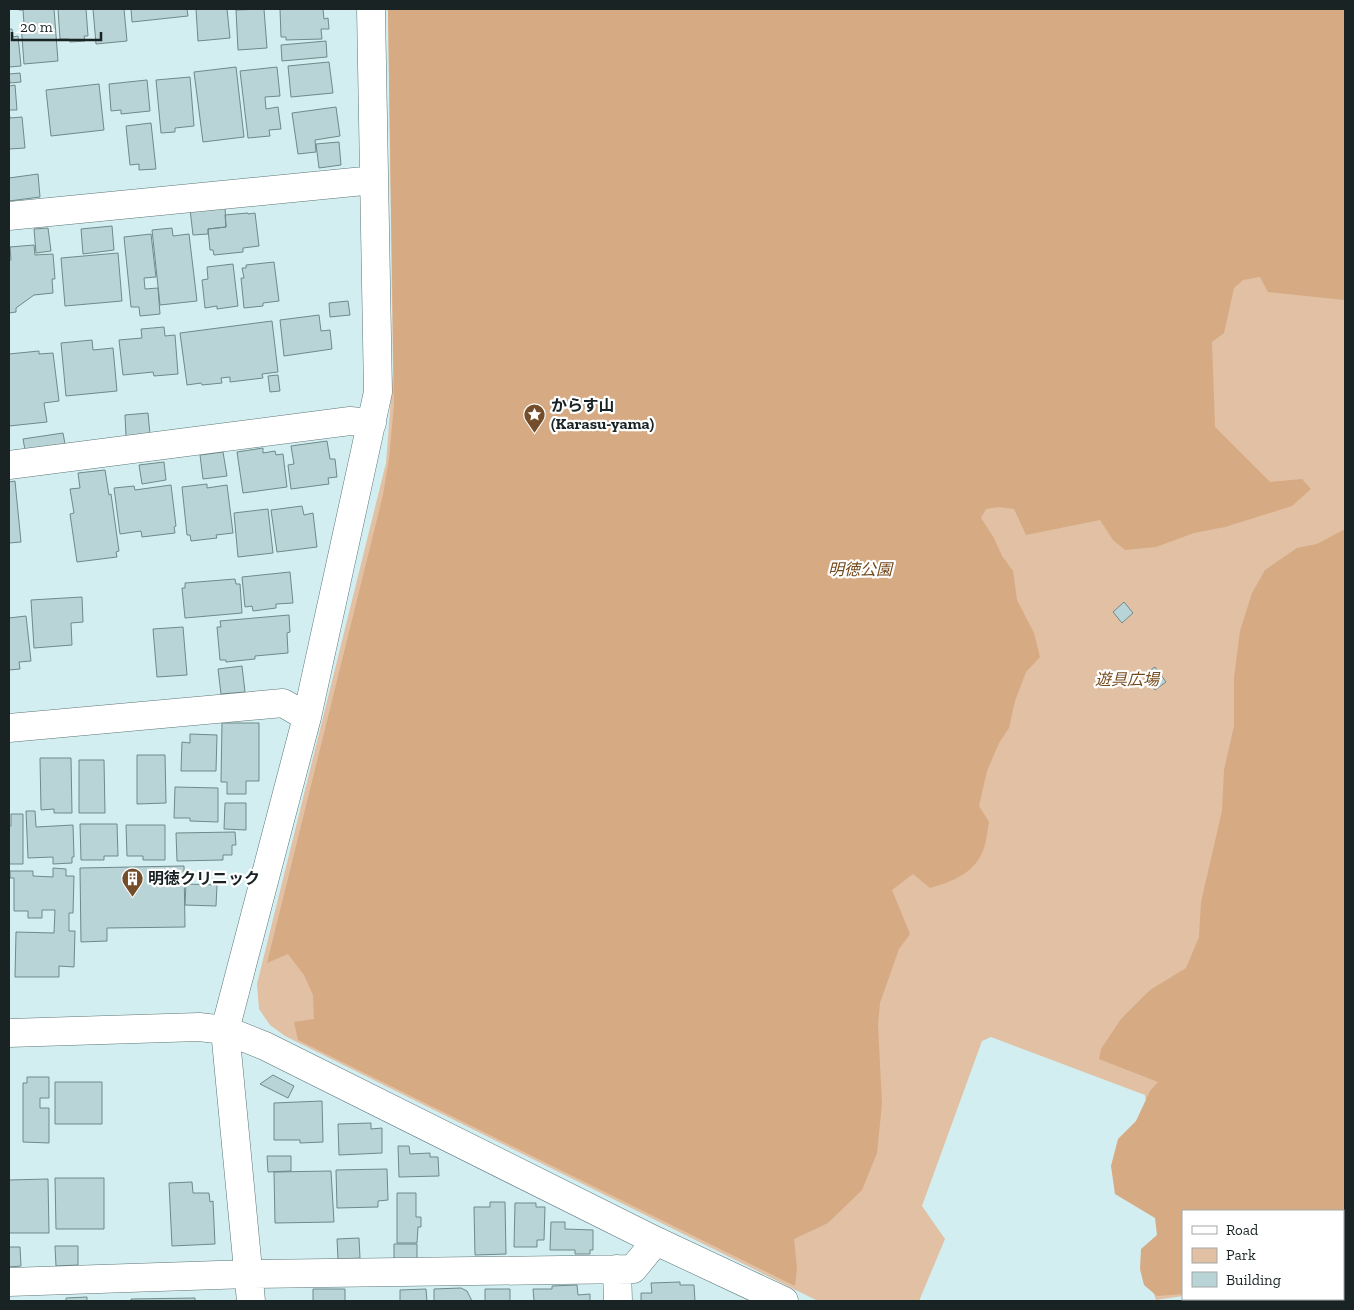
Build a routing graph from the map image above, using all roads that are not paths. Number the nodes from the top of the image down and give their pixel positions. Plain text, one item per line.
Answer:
1 (372, 9) edge
2 (374, 180) junction
3 (9, 216) edge
4 (372, 423) junction
5 (9, 465) edge
6 (307, 717) junction
7 (9, 728) edge
8 (225, 1030) junction
9 (9, 1033) edge
10 (656, 1241) junction
11 (616, 1269) junction
12 (249, 1274) junction
13 (9, 1282) edge
14 (251, 1301) edge
15 (618, 1301) edge
16 (784, 1301) edge

1 - 2 street
2 - 3 street
2 - 4 street
4 - 5 street
4 - 6 street
6 - 7 street
6 - 8 street
8 - 9 street
8 - 10 street
8 - 12 street
10 - 11 street
10 - 16 street
11 - 12 street
11 - 15 street
12 - 13 street
12 - 14 street

